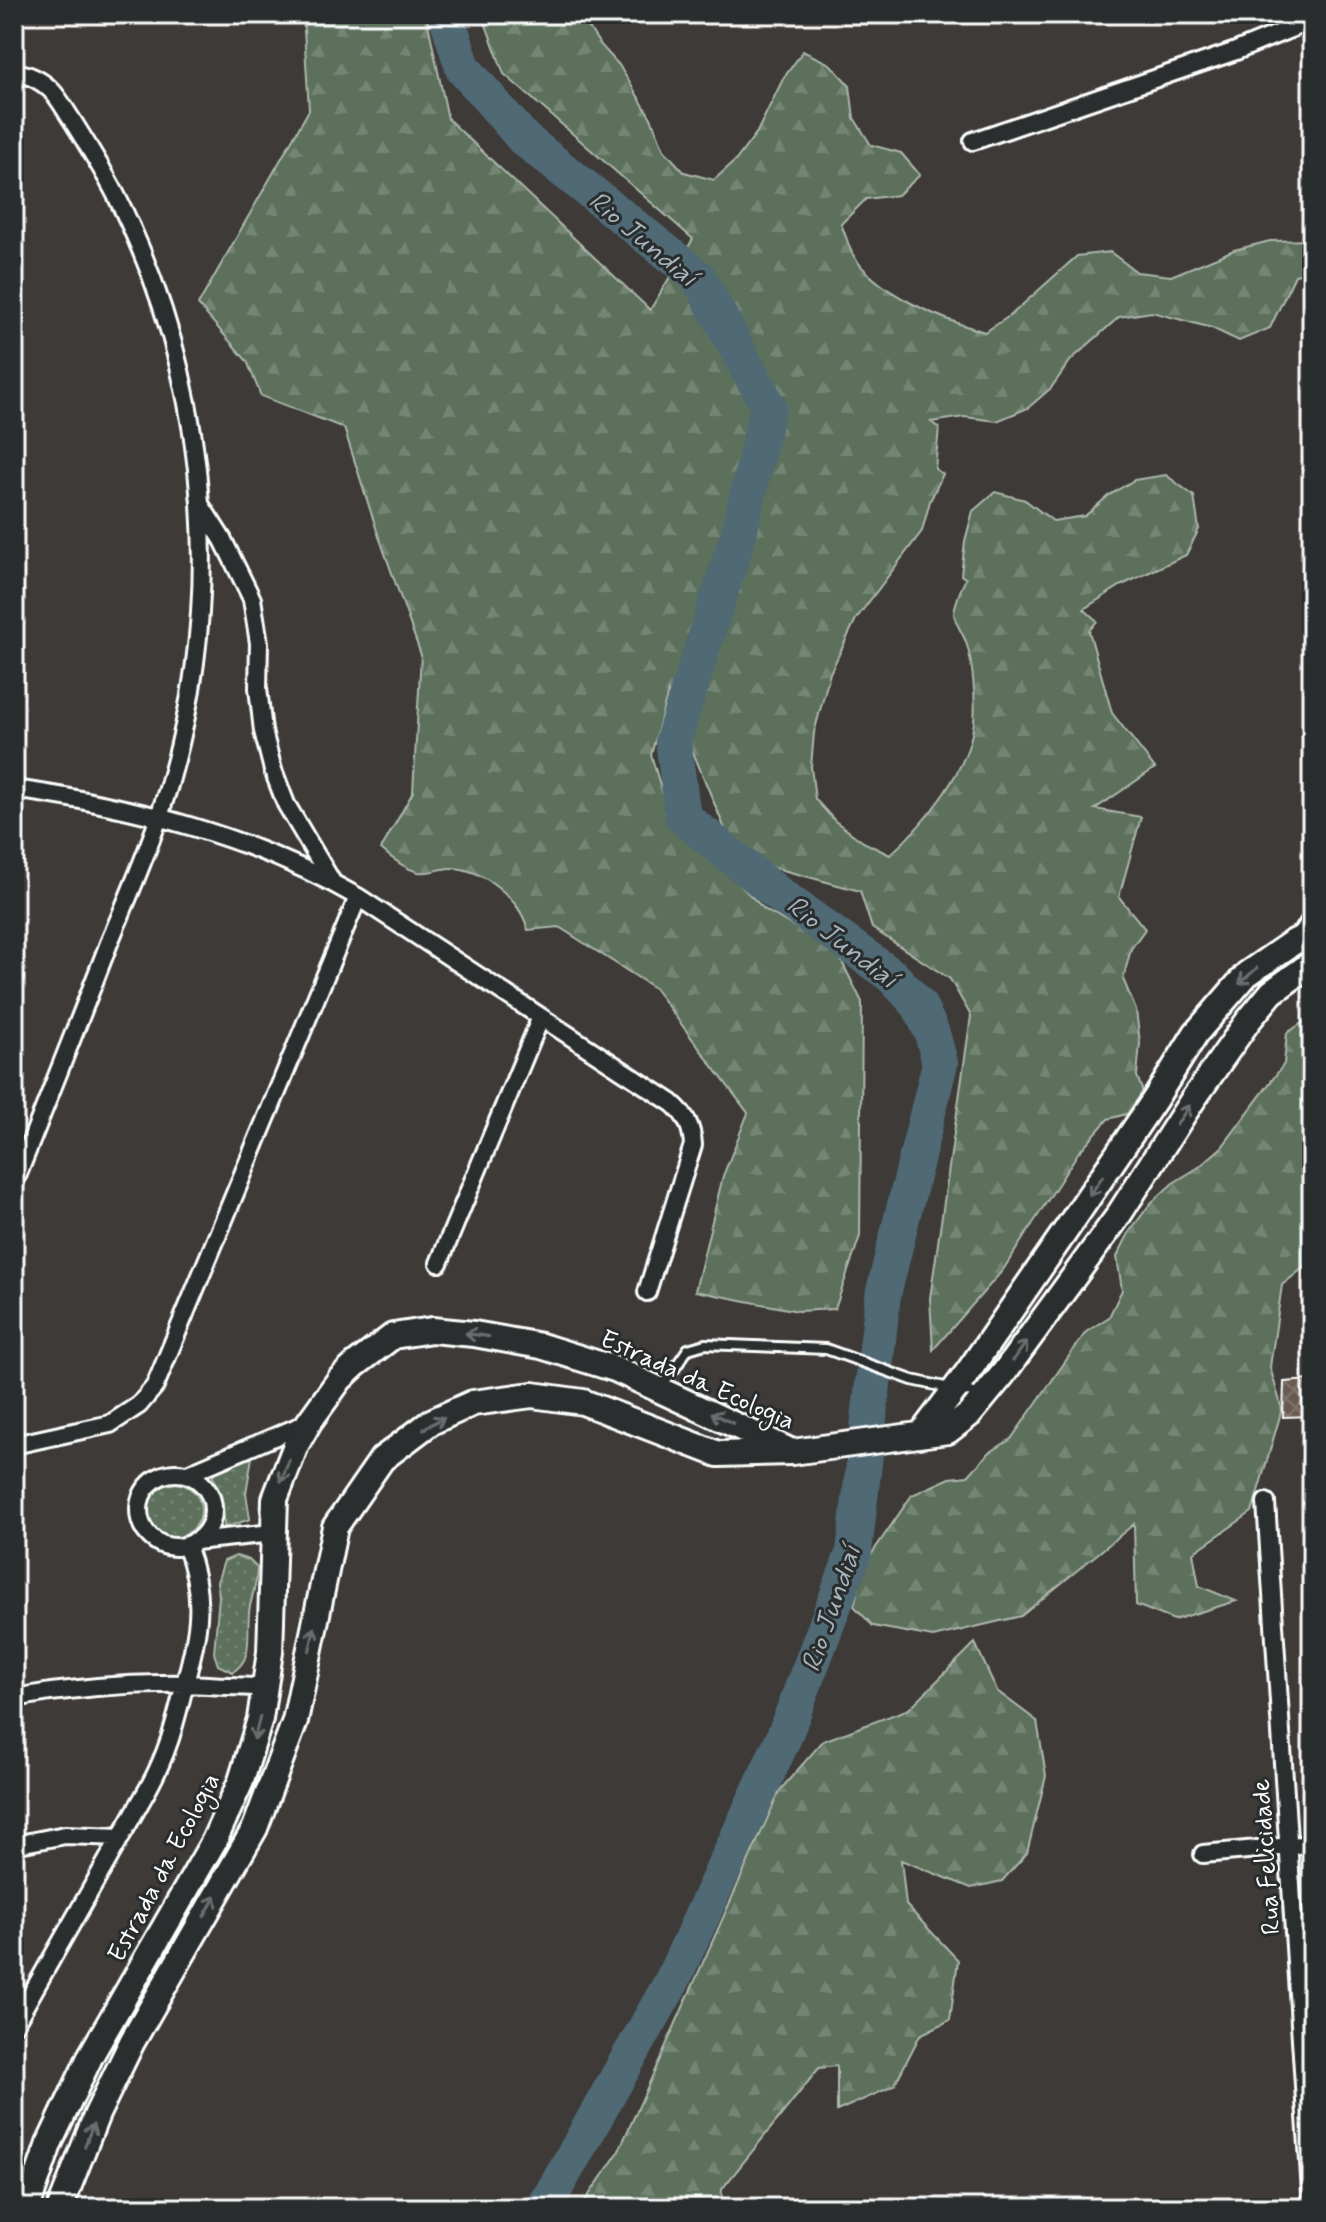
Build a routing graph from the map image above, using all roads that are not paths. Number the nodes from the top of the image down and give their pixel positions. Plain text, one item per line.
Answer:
1 (1312, 20) edge
2 (14, 72) edge
3 (973, 141) dead end
4 (202, 507) junction
5 (14, 789) edge
6 (159, 819) junction
7 (331, 882) junction
8 (358, 897) junction
9 (1312, 910) edge
10 (1302, 938) edge
11 (1312, 963) edge
12 (541, 1017) junction
13 (14, 1184) edge
14 (439, 1263) dead end
15 (647, 1292) dead end
16 (661, 1389) junction
17 (956, 1389) junction
18 (985, 1395) junction
19 (309, 1422) junction
20 (922, 1433) junction
21 (14, 1445) edge
22 (792, 1452) junction
23 (187, 1474) junction
24 (1266, 1502) dead end
25 (273, 1533) junction
26 (191, 1543) junction
27 (185, 1684) junction
28 (265, 1687) junction
29 (14, 1698) edge
30 (121, 1837) junction
31 (1312, 1844) edge
32 (14, 1845) edge
33 (1288, 1847) junction
34 (1203, 1854) dead end
35 (14, 2025) edge
36 (27, 2208) edge
37 (60, 2208) edge
38 (1312, 2208) edge

1 - 3 street
2 - 4 street
4 - 6 street
4 - 7 street
5 - 6 street
6 - 7 street
6 - 13 street
7 - 8 street
8 - 12 street
8 - 21 street
9 - 10 lane
10 -> 17 street
18 -> 11 street
12 - 14 street
12 - 15 street
16 - 17 lane
16 -> 19 street, Estrada da Ecologia
22 -> 16 street, Estrada da Ecologia
17 - 18 lane
17 - 20 street
18 - 20 street
19 - 23 street
19 -> 25 street, Estrada da Ecologia
20 - 22 street
37 -> 22 street, Estrada da Ecologia
23 - 26 street
23 - 26 street
24 - 33 street, Rua Felicidade
25 - 26 street
25 - 28 street, Estrada da Ecologia
26 - 27 street
27 - 28 street
27 - 29 street
27 - 30 street
28 -> 36 street, Estrada da Ecologia
30 - 32 street
30 - 35 street
31 - 33 street
33 - 34 street
33 - 38 street, Rua Felicidade

